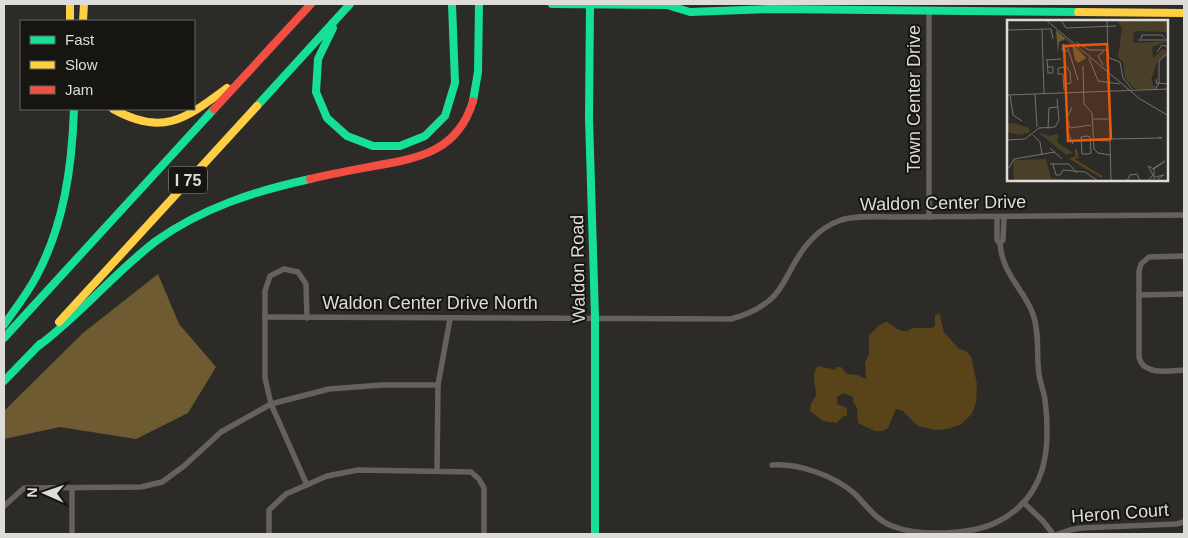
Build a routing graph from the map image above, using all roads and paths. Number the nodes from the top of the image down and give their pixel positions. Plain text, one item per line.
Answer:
1 (70, 4) edge
2 (84, 4) edge
3 (311, 4) edge
4 (350, 4) edge
5 (452, 4) edge
6 (479, 4) edge
7 (552, 4) edge
8 (590, 4) edge
9 (668, 4) edge
10 (1005, 4) edge
11 (1062, 4) edge
12 (723, 7) edge
13 (831, 7) edge
14 (929, 11) junction
15 (994, 12) junction
16 (1066, 12) junction
17 (1184, 13) edge
18 (341, 14) junction
19 (70, 20) edge
20 (83, 20) edge
21 (253, 67) junction
22 (74, 110) edge
23 (114, 110) edge
24 (1184, 215) edge
25 (929, 217) junction
26 (1000, 217) junction
27 (1184, 256) edge
28 (1184, 294) edge
29 (1139, 295) junction
30 (265, 317) junction
31 (595, 317) junction
32 (307, 318) junction
33 (450, 319) junction
34 (4, 325) edge
35 (4, 338) edge
36 (36, 348) junction
37 (1184, 370) edge
38 (4, 381) edge
39 (438, 386) junction
40 (271, 404) junction
41 (772, 465) dead end
42 (437, 471) junction
43 (307, 485) junction
44 (72, 488) junction
45 (1024, 503) junction
46 (4, 506) edge
47 (1184, 522) edge
48 (72, 534) edge
49 (269, 534) edge
50 (484, 534) edge
51 (595, 534) edge
52 (1053, 534) edge
53 (1058, 534) edge

1 - 19 main road
2 - 20 main road
3 - 21 main road, I 75
4 - 18 main road, I 75
5 - 18 main road
6 - 36 main road
7 - 8 main road
8 - 9 main road
8 - 31 main road, Waldon Road
9 - 12 main road
10 - 15 main road
11 - 16 main road
12 - 13 main road
13 - 14 main road
14 - 15 main road
14 - 25 street, Town Center Drive
15 - 16 main road
16 - 17 main road
18 - 36 main road, I 75
21 - 23 main road
21 - 35 main road, I 75
22 - 34 main road
24 - 26 street, Waldon Center Drive
25 - 26 street, Waldon Center Drive
25 - 31 street, Waldon Center Drive
26 - 45 street
27 - 29 street
28 - 29 street
29 - 37 street
30 - 32 street, Waldon Center Drive North
30 - 32 street
30 - 40 street
31 - 33 street, Waldon Center Drive North
31 - 51 main road, Waldon Road
32 - 33 street, Waldon Center Drive North
33 - 39 street
36 - 38 main road, I 75
39 - 40 street
39 - 42 street
40 - 43 street
40 - 44 street
41 - 45 street
42 - 43 street
42 - 50 street
43 - 49 street
44 - 46 street
44 - 48 street
45 - 52 street
47 - 53 street, Heron Court

